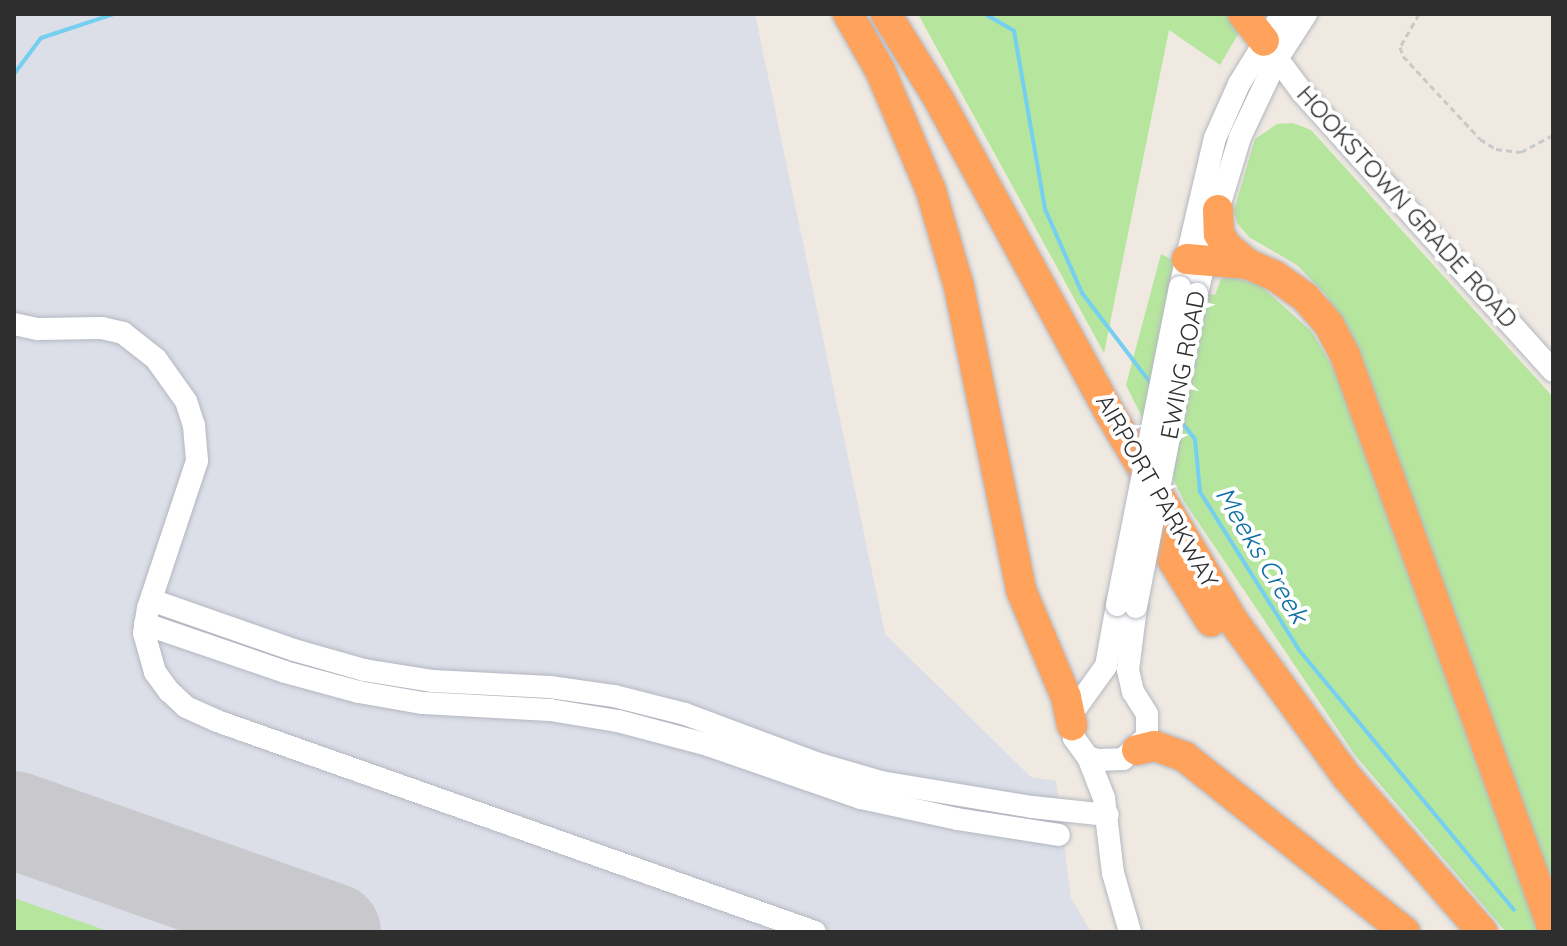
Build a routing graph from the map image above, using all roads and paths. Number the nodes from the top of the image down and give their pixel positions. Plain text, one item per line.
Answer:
1 (848, 14) edge
2 (862, 14) edge
3 (886, 14) edge
4 (1243, 14) edge
5 (1282, 14) edge
6 (1306, 14) edge
7 (1419, 14) edge
8 (1270, 50) junction
9 (1553, 135) edge
10 (1218, 210) junction
11 (1248, 264) junction
12 (1192, 275) junction
13 (14, 324) edge
14 (1553, 371) edge
15 (151, 600) junction
16 (1127, 606) junction
17 (145, 624) junction
18 (1072, 725) junction
19 (1130, 755) junction
20 (1088, 757) junction
21 (1108, 815) junction
22 (1059, 835) dead end
23 (1553, 929) edge
24 (815, 932) edge
25 (1130, 932) edge
26 (1405, 932) edge
27 (1454, 932) edge
28 (1482, 932) edge

1 - 18 highway
2 - 27 highway, AIRPORT PARKWAY
3 - 28 highway, AIRPORT PARKWAY
4 - 8 highway
5 - 8 street, EWING ROAD
6 - 8 street, EWING ROAD
7 - 9 path
8 - 10 street, EWING ROAD
8 - 12 street, EWING ROAD
8 - 14 street, HOOKSTOWN GRADE ROAD
10 - 11 highway
10 - 12 street, EWING ROAD
11 - 12 highway
11 - 23 highway
12 - 16 street, EWING ROAD, bridge
13 - 15 street
15 - 17 street
15 - 21 street
16 - 18 street, EWING ROAD
16 - 19 street, EWING ROAD
17 - 22 street
17 - 24 street
18 - 20 street
19 - 20 street
19 - 21 street, EWING ROAD
19 - 26 highway
20 - 21 street
21 - 25 street

